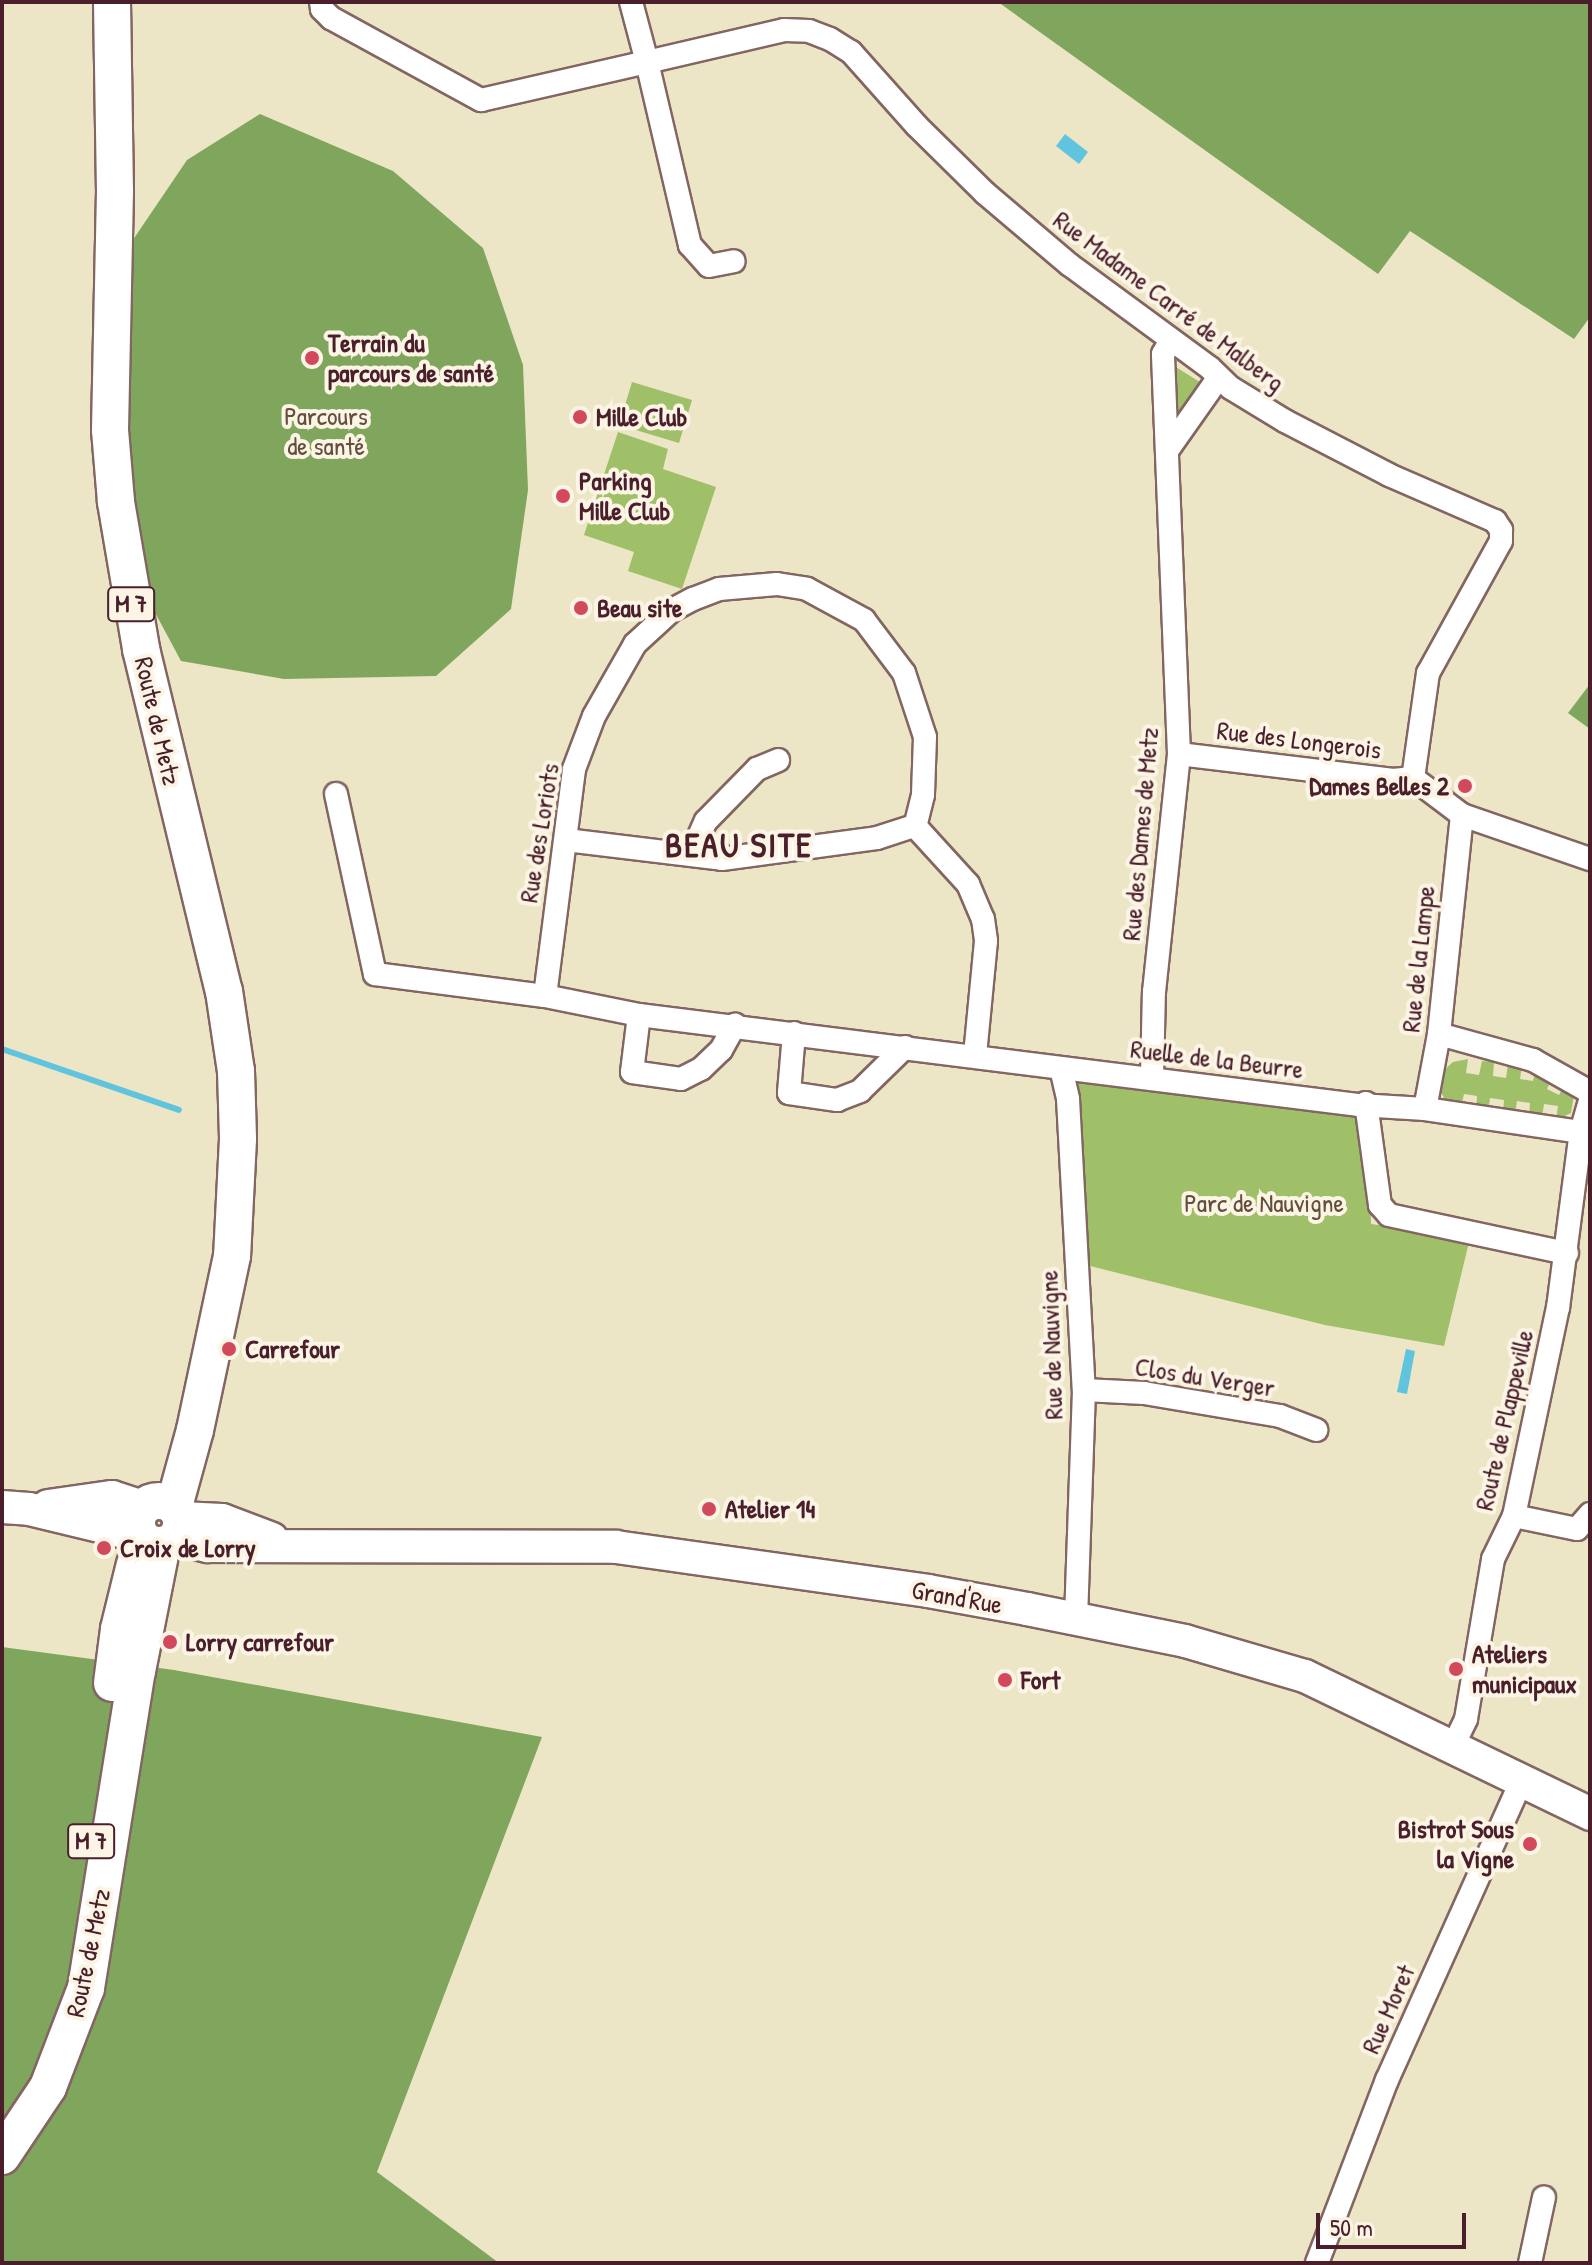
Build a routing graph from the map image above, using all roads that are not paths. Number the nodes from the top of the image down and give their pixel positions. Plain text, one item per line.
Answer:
1 (112, 2) edge
2 (321, 2) edge
3 (631, 2) edge
4 (647, 62) junction
5 (734, 261) dead end
6 (1171, 340) junction
7 (1219, 377) junction
8 (1167, 451) junction
9 (1179, 754) junction
10 (778, 760) dead end
11 (1413, 778) junction
12 (336, 794) dead end
13 (1462, 815) junction
14 (915, 826) junction
15 (566, 840) junction
16 (691, 854) junction
17 (1590, 859) edge
18 (545, 996) junction
19 (639, 1015) junction
20 (735, 1025) junction
21 (794, 1033) junction
22 (1439, 1034) junction
23 (905, 1047) junction
24 (975, 1056) junction
25 (1061, 1068) junction
26 (1152, 1077) junction
27 (1590, 1092) edge
28 (1590, 1101) edge
29 (1366, 1103) junction
30 (1425, 1109) junction
31 (1581, 1132) junction
32 (1580, 1229) edge
33 (1567, 1253) junction
34 (1084, 1390) junction
35 (1316, 1430) dead end
36 (16, 1508) edge
37 (1590, 1514) edge
38 (1514, 1516) junction
39 (159, 1523) junction
40 (287, 1544) junction
41 (1076, 1620) junction
42 (1453, 1746) junction
43 (1521, 1782) junction
44 (1590, 1814) edge
45 (2, 2129) edge
46 (2, 2156) edge
47 (1544, 2197) dead end
48 (1317, 2263) edge
49 (1530, 2263) edge

1 - 39 main road, Route de Metz / M 7
2 - 4 street, Rue Madame Carré de Malberg
3 - 4 street
4 - 5 street
4 - 6 street, Rue Madame Carré de Malberg
6 - 7 street, Rue Madame Carré de Malberg
6 - 8 street, Rue des Dames de Metz
7 - 8 street
7 - 11 street, Rue Madame Carré de Malberg
8 - 9 street, Rue des Dames de Metz
9 - 11 street, Rue des Longerois
9 - 26 street, Rue des Dames de Metz
10 - 16 street
11 - 13 street
12 - 18 street
13 - 17 street
13 - 22 street, Rue de la Lampe
14 - 15 street, Rue des Loriots
14 - 16 street
14 - 24 street
15 - 16 street
15 - 18 street, Rue des Loriots
18 - 19 street
19 - 20 street
19 - 20 street
20 - 21 street
21 - 23 street
21 - 23 street
22 - 27 street
22 - 30 street, Rue de la Lampe
23 - 24 street
24 - 25 street
25 - 26 street, Ruelle de la Beurre
25 - 34 street, Rue de Nauvigne
26 - 29 street, Ruelle de la Beurre
28 - 31 street, Route de Plappeville
29 - 30 street, Ruelle de la Beurre
29 - 33 street
30 - 31 street, Ruelle de la Beurre
31 - 32 street, Route de Plappeville
32 - 33 street, Route de Plappeville
33 - 38 street, Route de Plappeville
34 - 35 street, Clos du Verger
34 - 41 street, Rue de Nauvigne
36 - 39 street
37 - 38 street
38 - 42 street, Route de Plappeville
39 - 40 street, Grand'Rue
39 - 40 street, Grand'Rue
39 - 45 main road, Route de Metz / M 7
39 - 46 main road, Route de Metz / M 7
40 - 41 street, Grand'Rue
41 - 42 street, Grand'Rue
42 - 43 street, Grand'Rue
43 - 44 street, Grand'Rue
43 - 48 street, Rue Moret
47 - 49 street

